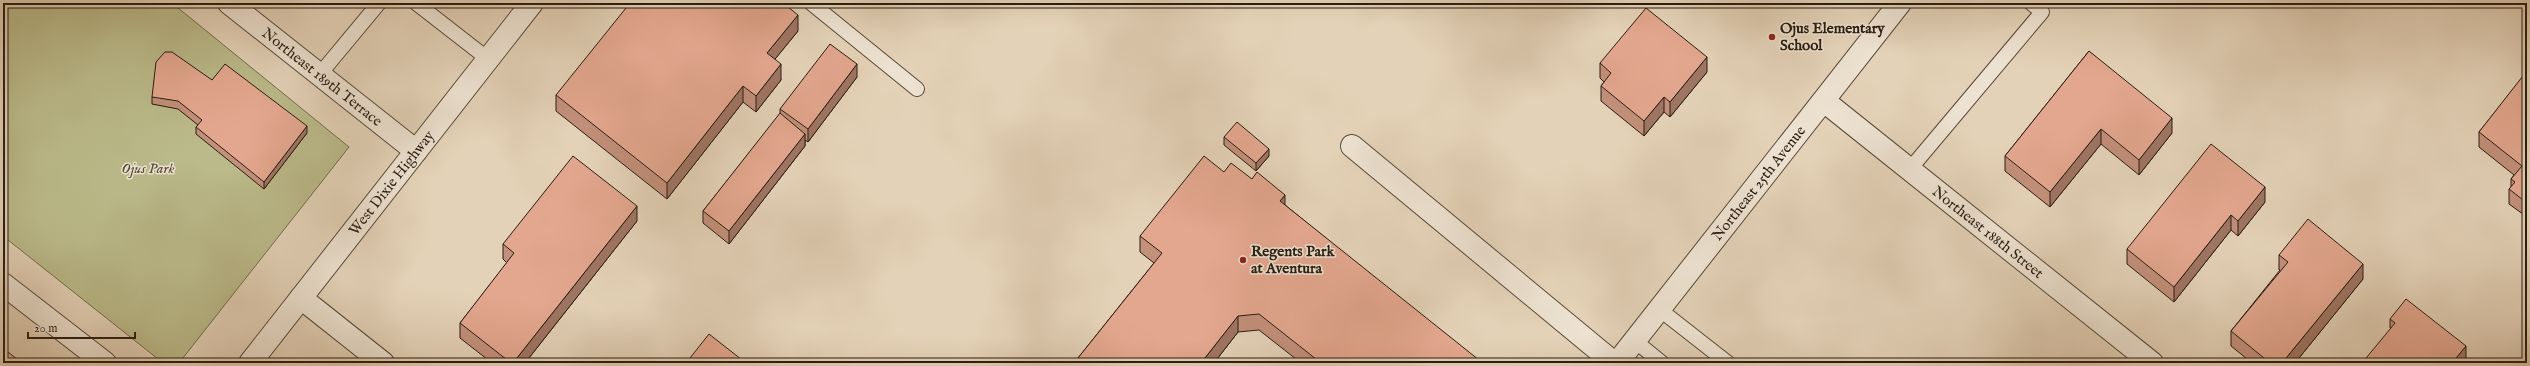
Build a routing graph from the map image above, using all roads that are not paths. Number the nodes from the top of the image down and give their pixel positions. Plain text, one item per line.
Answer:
1 (230, 3) edge
2 (379, 3) edge
3 (416, 3) edge
4 (532, 3) edge
5 (811, 3) edge
6 (1900, 3) edge
7 (2032, 3) edge
8 (488, 59) junction
9 (320, 74) junction
10 (918, 89) dead end
11 (1824, 101) junction
12 (1352, 146) dead end
13 (416, 151) junction
14 (1910, 169) junction
15 (3, 284) edge
16 (301, 298) junction
17 (1659, 309) junction
18 (1635, 340) junction
19 (105, 363) edge
20 (250, 363) edge
21 (383, 363) edge
22 (1615, 363) edge
23 (1662, 363) edge
24 (1728, 363) edge
25 (2152, 363) edge

1 - 9 street, Northeast 189th Terrace
2 - 9 lane
3 - 8 lane
4 - 8 street, West Dixie Highway
5 - 10 lane
6 - 11 street, Northeast 25th Avenue
7 - 14 lane
8 - 13 street, West Dixie Highway
9 - 13 street, Northeast 189th Terrace
11 - 14 street, Northeast 188th Street
11 - 17 street, Northeast 25th Avenue
12 - 22 street
13 - 16 street, West Dixie Highway
14 - 25 street, Northeast 188th Street
15 - 19 street
16 - 20 street, West Dixie Highway
16 - 21 street
17 - 18 street, Northeast 25th Avenue
17 - 24 lane
18 - 22 street, Northeast 25th Avenue
18 - 23 lane

